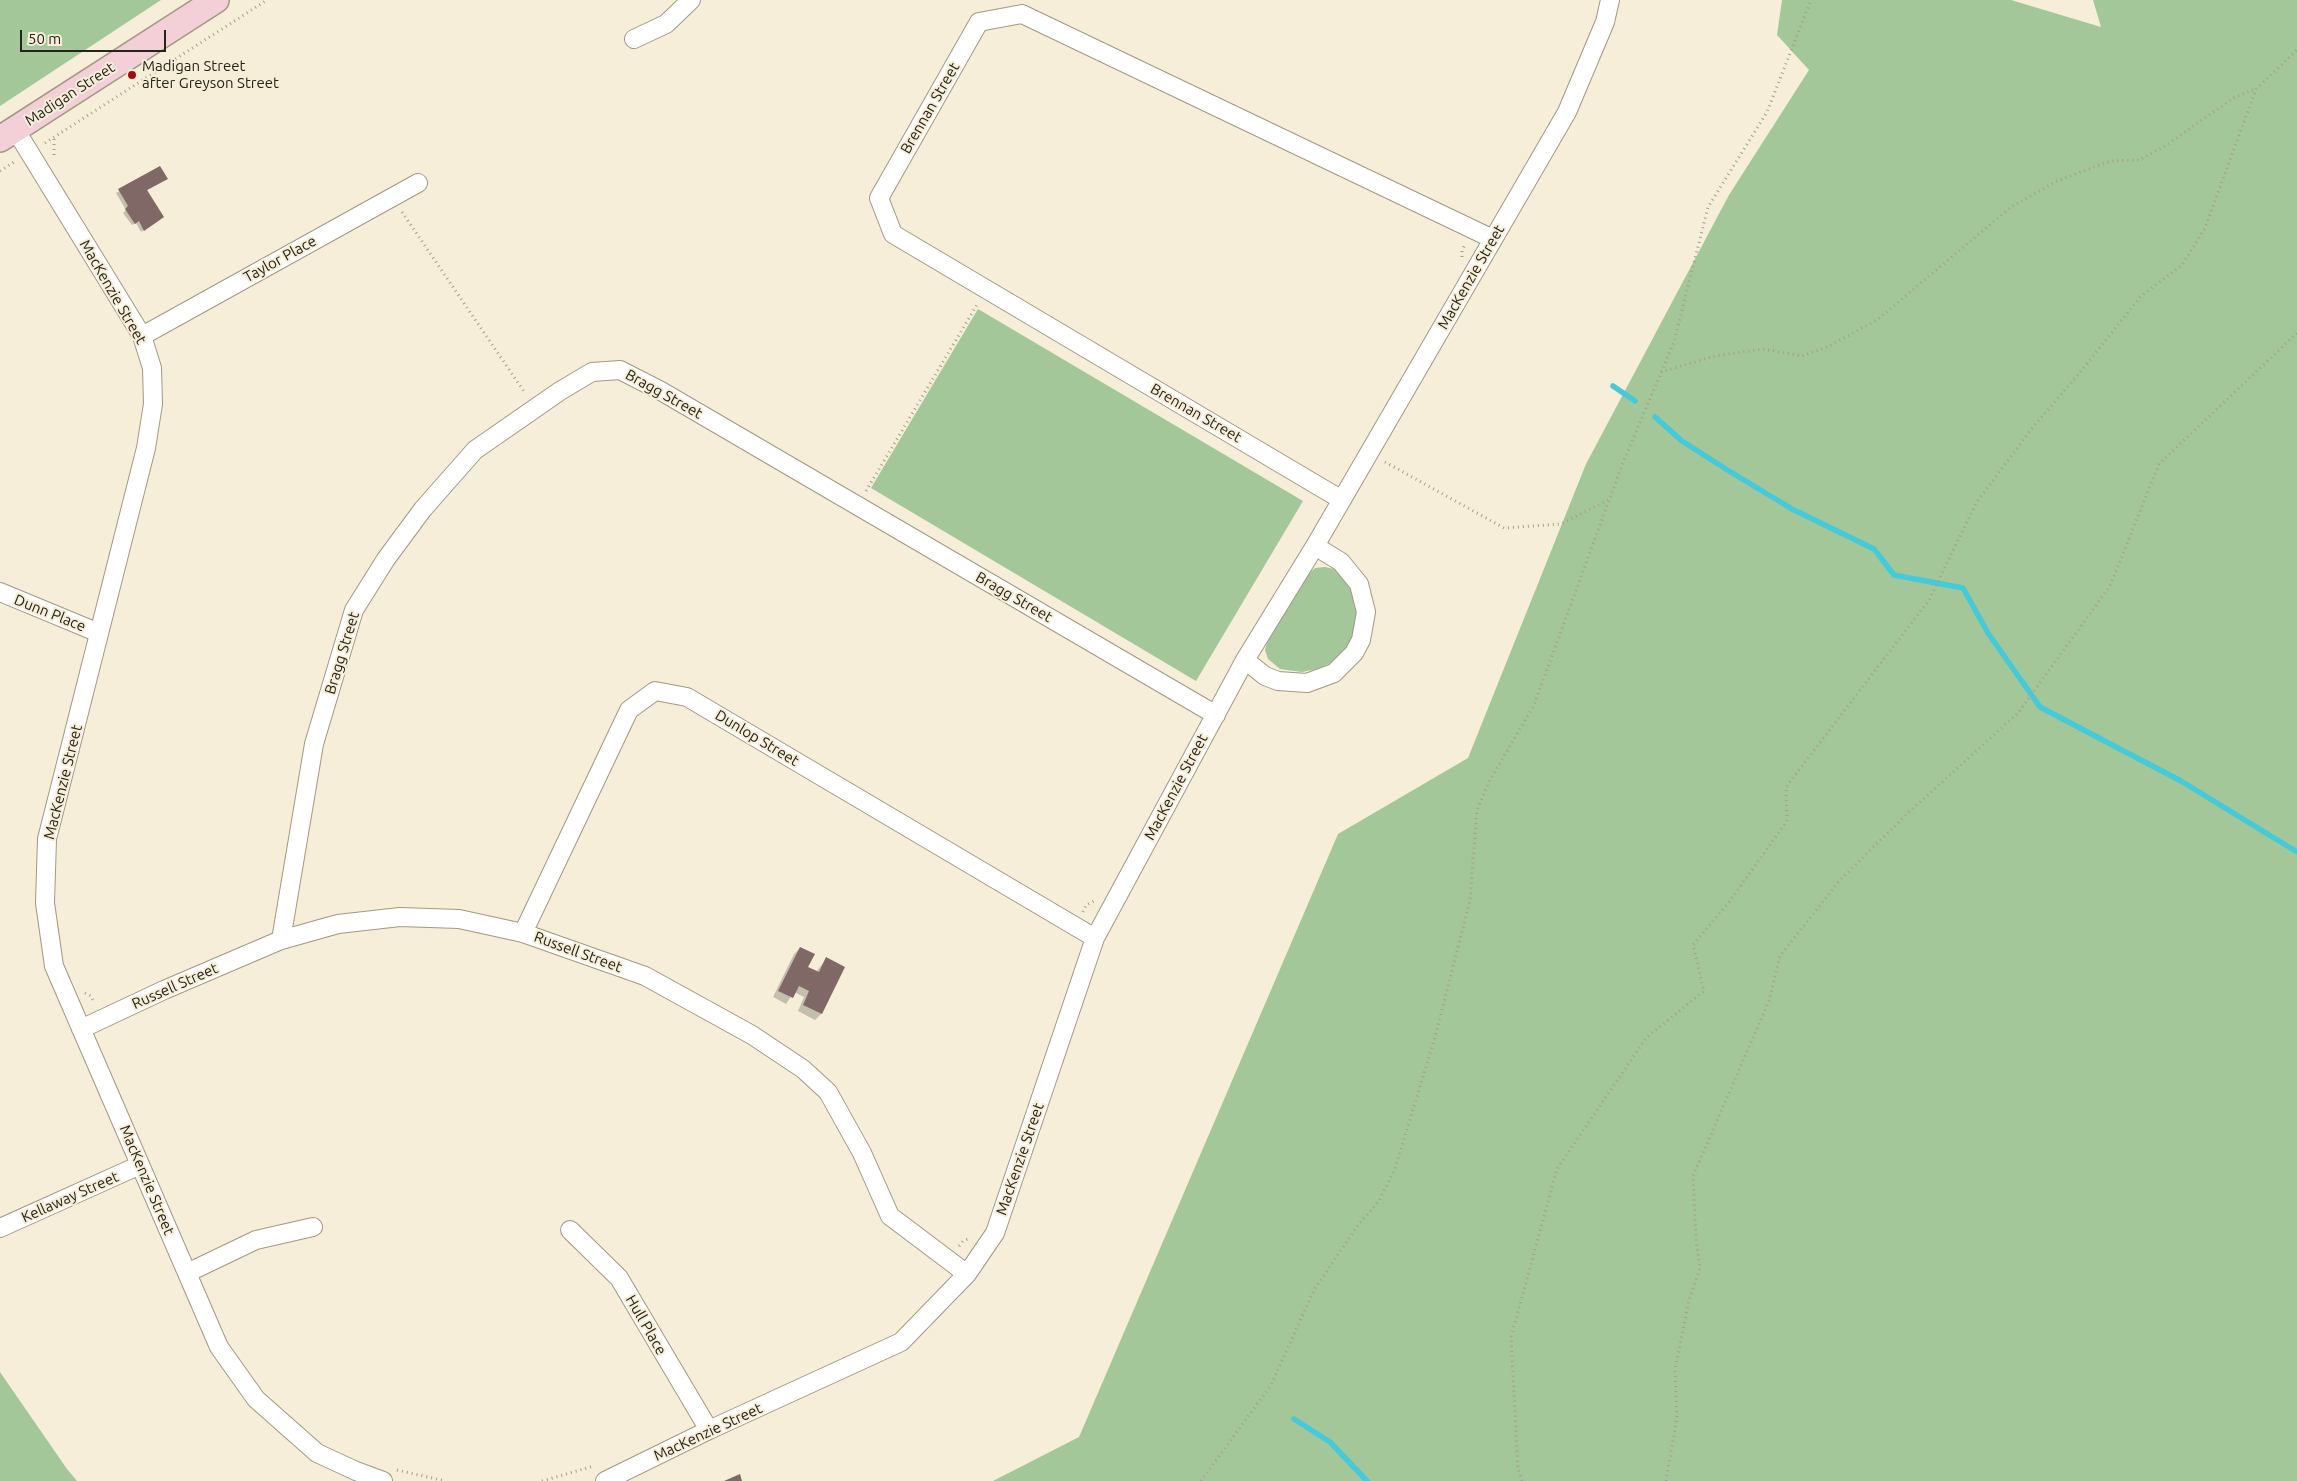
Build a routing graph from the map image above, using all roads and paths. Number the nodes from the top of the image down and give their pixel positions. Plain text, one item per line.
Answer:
1 (216, 0) edge
2 (267, 0) edge
3 (691, 0) edge
4 (1610, 0) edge
5 (1812, 0) edge
6 (634, 39) dead end
7 (2297, 50) edge
8 (2256, 89) junction
9 (8, 134) edge
10 (30, 153) junction
11 (0, 171) edge
12 (418, 183) dead end
13 (391, 197) junction
14 (1493, 239) junction
15 (986, 290) junction
16 (2297, 333) edge
17 (142, 336) junction
18 (1661, 372) junction
19 (535, 408) junction
20 (1369, 453) junction
21 (1342, 500) junction
22 (1609, 500) junction
23 (857, 505) junction
24 (1316, 546) junction
25 (0, 592) edge
26 (99, 633) junction
27 (1245, 660) junction
28 (1216, 715) junction
29 (1094, 902) dead end
30 (1086, 906) dead end
31 (523, 933) junction
32 (1095, 938) junction
33 (281, 940) junction
34 (81, 1029) junction
35 (140, 1165) junction
36 (313, 1227) dead end
37 (0, 1228) edge
38 (570, 1230) dead end
39 (187, 1273) junction
40 (967, 1274) junction
41 (709, 1430) junction
42 (386, 1474) edge
43 (355, 1476) edge
44 (445, 1481) edge
45 (605, 1481) edge
46 (1201, 1481) edge
47 (1522, 1481) edge
48 (1666, 1481) edge

1 - 9 street, Madigan Street
2 - 10 path
3 - 6 street
4 - 14 street, MacKenzie Street
5 - 18 path
7 - 8 path
8 - 18 path
8 - 47 path
9 - 10 street, MacKenzie Street
10 - 11 path
10 - 17 street, MacKenzie Street
12 - 13 street, Taylor Place
13 - 17 street, Taylor Place
13 - 19 path
14 - 15 street, Brennan Street
14 - 20 street, MacKenzie Street
15 - 21 street, Brennan Street
15 - 23 path
16 - 48 path
17 - 26 street, MacKenzie Street
18 - 22 path
19 - 23 street, Bragg Street
19 - 33 street, Bragg Street
20 - 21 street, MacKenzie Street
20 - 22 path
21 - 24 street, MacKenzie Street
22 - 46 path
23 - 28 street, Bragg Street
24 - 27 street, MacKenzie Street
24 - 27 street
25 - 26 street, Dunn Place
26 - 34 street, MacKenzie Street
27 - 28 street, MacKenzie Street
28 - 32 street, MacKenzie Street
29 - 30 path
31 - 32 street, Dunlop Street
31 - 33 street, Russell Street
31 - 40 street, Russell Street
32 - 40 street, MacKenzie Street
33 - 34 street, Russell Street
34 - 35 street, MacKenzie Street
35 - 37 street, Kellaway Street
35 - 39 street, MacKenzie Street
36 - 39 street
38 - 41 street, Hull Place
39 - 43 street, MacKenzie Street
40 - 41 street, MacKenzie Street
41 - 45 street, MacKenzie Street
42 - 43 street, MacKenzie Street
42 - 44 path

